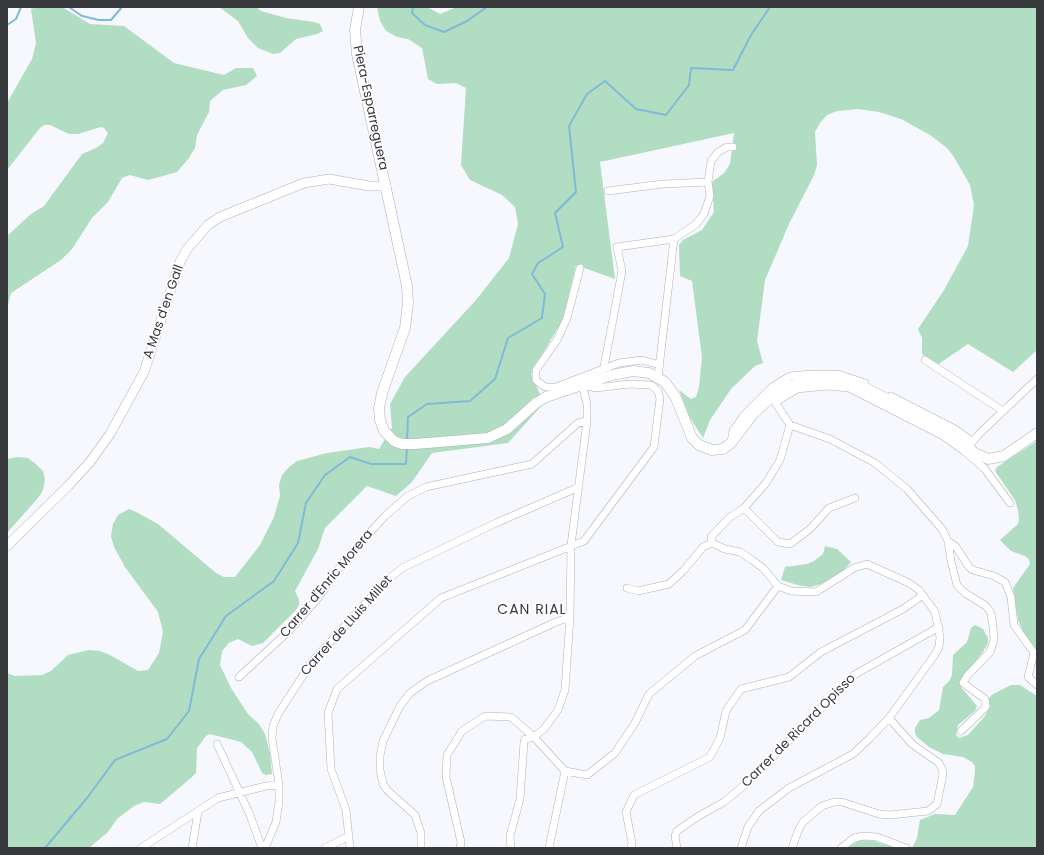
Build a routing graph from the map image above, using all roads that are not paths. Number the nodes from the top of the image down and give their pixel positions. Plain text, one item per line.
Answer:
1 (359, 7) edge
2 (733, 147) dead end
3 (708, 182) junction
4 (386, 186) junction
5 (608, 191) dead end
6 (674, 239) junction
7 (580, 268) dead end
8 (925, 360) dead end
9 (660, 365) junction
10 (604, 367) junction
11 (658, 377) junction
12 (1037, 379) edge
13 (582, 384) junction
14 (774, 399) junction
15 (1003, 412) junction
16 (587, 421) junction
17 (790, 425) junction
18 (1037, 433) edge
19 (731, 443) junction
20 (971, 444) junction
21 (985, 463) junction
22 (579, 487) junction
23 (855, 498) dead end
24 (1010, 503) dead end
25 (744, 508) junction
26 (948, 541) junction
27 (712, 543) junction
28 (571, 545) junction
29 (7, 546) edge
30 (778, 586) junction
31 (627, 588) dead end
32 (923, 595) junction
33 (570, 617) junction
34 (939, 627) junction
35 (240, 676) dead end
36 (1037, 685) edge
37 (889, 718) junction
38 (961, 731) dead end
39 (531, 734) junction
40 (217, 744) dead end
41 (565, 771) junction
42 (279, 785) junction
43 (240, 792) junction
44 (198, 812) junction
45 (349, 836) junction
46 (141, 848) edge
47 (192, 848) edge
48 (262, 848) edge
49 (265, 848) edge
50 (325, 848) edge
51 (350, 848) edge
52 (421, 848) edge
53 (460, 848) edge
54 (511, 848) edge
55 (550, 848) edge
56 (630, 848) edge
57 (677, 848) edge
58 (741, 848) edge
59 (792, 848) edge
60 (840, 848) edge
61 (906, 848) edge

1 - 4 main road, Piera-Esparreguera
2 - 3 street
3 - 5 street
3 - 6 street
4 - 13 main road, Piera-Esparreguera
4 - 29 street, A Mas d'en Gall
6 - 9 street
6 - 10 street
7 - 10 street
8 - 15 street
9 - 10 street
9 - 11 street
11 - 13 main road, Piera-Esparreguera
11 - 19 main road
12 - 15 street
13 - 16 street
13 - 28 street
14 - 17 street
14 - 19 main road
14 - 20 main road
14 - 21 street
15 - 20 street
16 - 22 street
16 - 35 street, Carrer d'Enric Morera
17 - 25 street
17 - 26 street
18 - 21 main road
19 - 20 street
20 - 21 main road
21 - 24 street
22 - 28 street
22 - 42 street, Carrer de Lluis Millet
23 - 25 street
25 - 27 street
26 - 36 street
26 - 38 street
27 - 30 street
27 - 31 street
28 - 33 street
28 - 45 street
30 - 32 street
30 - 41 street
32 - 34 street
32 - 56 street
33 - 39 street
33 - 52 street
34 - 37 street
34 - 57 street, Carrer de Ricard Opisso
37 - 58 street
37 - 59 street
39 - 41 street
39 - 53 street
39 - 54 street
40 - 43 street
41 - 55 street
42 - 43 street
42 - 49 street, Carrer de Lluis Millet
43 - 44 street
43 - 48 street
44 - 46 street
44 - 47 street
45 - 50 street
45 - 51 street
60 - 61 street

